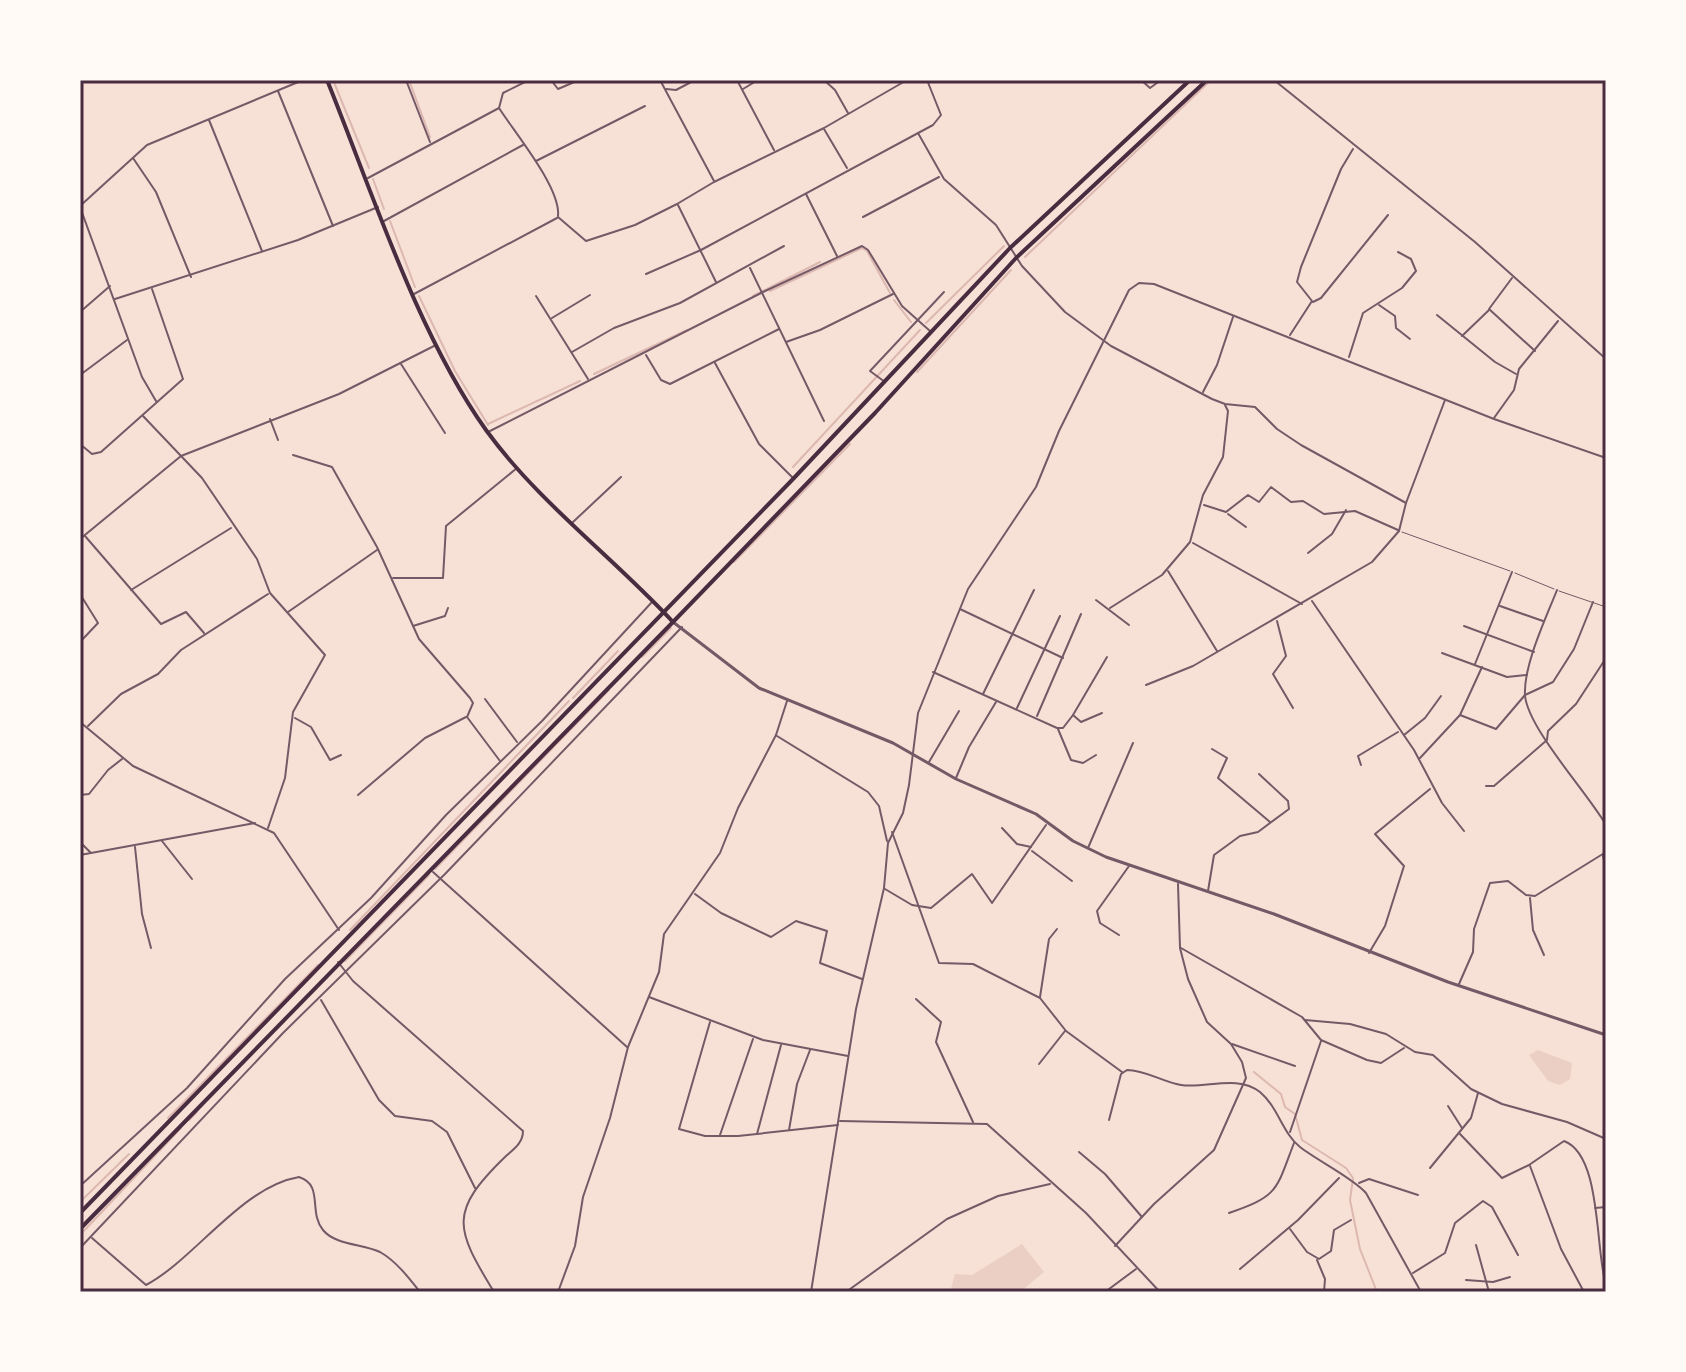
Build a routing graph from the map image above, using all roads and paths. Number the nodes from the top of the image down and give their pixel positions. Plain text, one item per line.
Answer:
1 (303, 80) edge
2 (327, 80) edge
3 (406, 80) edge
4 (529, 80) edge
5 (551, 80) edge
6 (579, 80) edge
7 (660, 80) edge
8 (695, 80) edge
9 (737, 80) edge
10 (758, 80) edge
11 (824, 80) edge
12 (907, 80) edge
13 (927, 80) edge
14 (1141, 80) edge
15 (1161, 80) edge
16 (1190, 80) edge
17 (1207, 80) edge
18 (1274, 80) edge
19 (665, 89) junction
20 (278, 90) junction
21 (742, 90) junction
22 (645, 106) dead end
23 (499, 108) junction
24 (849, 114) junction
25 (209, 118) junction
26 (824, 128) junction
27 (918, 133) junction
28 (431, 144) junction
29 (523, 145) junction
30 (1355, 147) junction
31 (774, 151) junction
32 (132, 157) junction
33 (535, 162) junction
34 (848, 169) junction
35 (941, 175) junction
36 (367, 179) junction
37 (714, 182) junction
38 (806, 193) junction
39 (677, 204) junction
40 (80, 206) edge
41 (378, 207) junction
42 (1388, 215) dead end
43 (558, 217) junction
44 (863, 217) dead end
45 (384, 221) junction
46 (334, 227) junction
47 (784, 246) dead end
48 (1010, 248) junction
49 (701, 250) junction
50 (262, 252) junction
51 (1398, 252) dead end
52 (837, 257) junction
53 (1016, 258) junction
54 (750, 266) junction
55 (646, 274) dead end
56 (191, 277) junction
57 (1513, 277) junction
58 (717, 283) junction
59 (111, 286) junction
60 (152, 288) junction
61 (763, 292) junction
62 (944, 292) dead end
63 (894, 293) junction
64 (414, 294) junction
65 (590, 295) dead end
66 (536, 296) dead end
67 (115, 299) junction
68 (1312, 301) junction
69 (1376, 304) junction
70 (1489, 309) junction
71 (80, 312) edge
72 (1437, 315) dead end
73 (1233, 316) junction
74 (551, 318) junction
75 (1559, 320) junction
76 (917, 322) junction
77 (780, 329) junction
78 (931, 332) junction
79 (1289, 336) junction
80 (1462, 336) junction
81 (129, 339) junction
82 (1410, 339) dead end
83 (1104, 341) junction
84 (785, 342) junction
85 (437, 344) junction
86 (1535, 351) junction
87 (572, 352) junction
88 (645, 354) junction
89 (1349, 358) junction
90 (1606, 359) edge
91 (401, 363) junction
92 (715, 363) junction
93 (1517, 374) junction
94 (80, 375) edge
95 (589, 380) junction
96 (886, 383) junction
97 (1202, 393) junction
98 (1446, 399) junction
99 (157, 401) junction
100 (1225, 404) junction
101 (143, 416) junction
102 (270, 419) junction
103 (1494, 419) junction
104 (824, 421) dead end
105 (488, 432) junction
106 (445, 433) dead end
107 (278, 440) dead end
108 (80, 444) edge
109 (293, 455) dead end
110 (181, 456) junction
111 (1606, 458) edge
112 (518, 468) junction
113 (621, 477) dead end
114 (794, 478) junction
115 (1406, 503) junction
116 (1203, 504) junction
117 (1346, 510) junction
118 (1226, 512) junction
119 (572, 523) junction
120 (233, 527) junction
121 (1246, 527) dead end
122 (1399, 531) junction
123 (84, 535) junction
124 (80, 539) edge
125 (1190, 542) junction
126 (377, 550) junction
127 (1308, 553) dead end
128 (1167, 569) junction
129 (1512, 572) junction
130 (391, 578) junction
131 (1034, 590) dead end
132 (1557, 590) junction
133 (130, 591) junction
134 (270, 593) junction
135 (80, 594) edge
136 (1096, 600) dead end
137 (1312, 600) junction
138 (652, 601) junction
139 (1593, 602) junction
140 (1303, 604) junction
141 (1499, 605) junction
142 (1606, 607) edge
143 (448, 608) dead end
144 (1110, 608) junction
145 (960, 609) junction
146 (662, 610) junction
147 (287, 613) junction
148 (1081, 614) dead end
149 (1060, 616) dead end
150 (1276, 619) junction
151 (673, 622) junction
152 (1544, 622) junction
153 (1129, 625) dead end
154 (412, 626) junction
155 (1464, 626) dead end
156 (682, 627) junction
157 (205, 634) junction
158 (1486, 634) junction
159 (1013, 637) junction
160 (80, 642) edge
161 (1044, 649) junction
162 (1217, 652) junction
163 (1534, 652) junction
164 (1442, 653) dead end
165 (1107, 657) dead end
166 (1063, 658) junction
167 (1606, 658) edge
168 (1475, 664) junction
169 (1482, 667) junction
170 (932, 672) junction
171 (1528, 675) junction
172 (1146, 685) dead end
173 (983, 695) junction
174 (1525, 695) junction
175 (1441, 696) dead end
176 (485, 699) dead end
177 (787, 700) junction
178 (996, 701) junction
179 (1293, 708) dead end
180 (1016, 709) junction
181 (959, 711) dead end
182 (1102, 713) dead end
183 (1073, 715) junction
184 (1460, 715) junction
185 (294, 717) junction
186 (467, 717) junction
187 (1037, 717) junction
188 (80, 722) edge
189 (87, 727) junction
190 (1058, 728) junction
191 (1399, 732) junction
192 (776, 735) junction
193 (1403, 736) junction
194 (1547, 740) junction
195 (518, 743) junction
196 (1133, 743) dead end
197 (1212, 749) dead end
198 (341, 755) dead end
199 (1096, 755) dead end
200 (913, 756) junction
201 (1419, 758) junction
202 (123, 759) junction
203 (501, 761) junction
204 (928, 763) junction
205 (1361, 765) dead end
206 (1259, 774) dead end
207 (956, 779) junction
208 (1486, 786) dead end
209 (1432, 787) junction
210 (80, 795) edge
211 (358, 795) dead end
212 (1048, 822) junction
213 (256, 823) junction
214 (1270, 823) junction
215 (1606, 825) edge
216 (268, 828) junction
217 (1002, 828) dead end
218 (892, 830) junction
219 (1464, 831) dead end
220 (161, 840) junction
221 (80, 842) edge
222 (888, 843) junction
223 (135, 846) junction
224 (1031, 848) junction
225 (1088, 848) junction
226 (92, 853) junction
227 (1604, 854) edge
228 (80, 855) edge
229 (1130, 865) junction
230 (1606, 868) edge
231 (430, 869) junction
232 (192, 879) dead end
233 (440, 879) junction
234 (1072, 881) dead end
235 (1179, 883) junction
236 (884, 888) junction
237 (1208, 892) junction
238 (695, 894) junction
239 (1530, 897) junction
240 (920, 907) junction
241 (1057, 929) dead end
242 (340, 931) junction
243 (1119, 935) dead end
244 (151, 948) dead end
245 (1180, 948) junction
246 (1369, 953) junction
247 (1544, 955) dead end
248 (338, 962) junction
249 (346, 973) junction
250 (863, 979) junction
251 (1458, 985) junction
252 (649, 997) junction
253 (320, 998) junction
254 (1040, 998) junction
255 (916, 999) dead end
256 (1305, 1020) junction
257 (710, 1022) junction
258 (1066, 1031) junction
259 (1606, 1035) edge
260 (754, 1037) junction
261 (1321, 1040) junction
262 (1231, 1044) junction
263 (781, 1045) junction
264 (628, 1047) junction
265 (1405, 1047) junction
266 (810, 1050) junction
267 (849, 1056) junction
268 (1039, 1064) dead end
269 (1295, 1066) dead end
270 (1122, 1072) junction
271 (1244, 1086) junction
272 (1478, 1092) junction
273 (1448, 1106) dead end
274 (1109, 1120) dead end
275 (839, 1123) junction
276 (973, 1123) junction
277 (1463, 1129) junction
278 (788, 1131) junction
279 (1290, 1133) junction
280 (1460, 1134) junction
281 (757, 1135) junction
282 (720, 1136) junction
283 (1606, 1139) edge
284 (1295, 1142) junction
285 (1079, 1152) dead end
286 (1529, 1165) junction
287 (1430, 1168) dead end
288 (1340, 1177) junction
289 (1051, 1184) junction
290 (1358, 1184) junction
291 (80, 1186) edge
292 (476, 1189) junction
293 (1418, 1195) dead end
294 (1606, 1207) edge
295 (1593, 1208) junction
296 (80, 1213) edge
297 (1229, 1213) dead end
298 (1142, 1218) junction
299 (1351, 1220) dead end
300 (1289, 1228) junction
301 (80, 1229) edge
302 (91, 1237) junction
303 (1476, 1245) dead end
304 (1115, 1246) junction
305 (80, 1248) edge
306 (1518, 1255) dead end
307 (1317, 1259) junction
308 (1137, 1268) junction
309 (1240, 1269) dead end
310 (1412, 1274) junction
311 (1510, 1277) dead end
312 (1466, 1280) dead end
313 (1484, 1280) junction
314 (1606, 1285) edge
315 (420, 1292) edge
316 (494, 1292) edge
317 (558, 1292) edge
318 (811, 1292) edge
319 (846, 1292) edge
320 (1105, 1292) edge
321 (1160, 1292) edge
322 (1324, 1292) edge
323 (1421, 1292) edge
324 (1489, 1292) edge
325 (1584, 1292) edge

1 - 20 street
2 - 36 main road
3 - 28 street
4 - 23 street
5 - 6 street
7 - 19 street
8 - 19 street
9 - 21 street
10 - 21 street
11 - 24 street
12 - 24 street
13 - 27 street
14 - 15 street
16 - 48 main road
17 - 53 main road
18 - 30 street
19 - 37 street
20 - 25 street
20 - 46 street
21 - 31 street
22 - 33 street
23 - 28 street
23 - 29 street
24 - 26 street
25 - 32 street
25 - 50 street
26 - 31 street
26 - 34 street
27 - 34 street
27 - 35 street
28 - 36 street
29 - 33 street
29 - 45 street
30 - 57 street
30 - 68 street
31 - 37 street
32 - 40 street
32 - 56 street
33 - 43 street
34 - 38 street
35 - 44 street
35 - 48 street
36 - 41 main road
37 - 39 street
38 - 49 street
38 - 52 street
39 - 43 street
39 - 49 street
40 - 59 street
41 - 45 main road
41 - 46 street
42 - 68 street
43 - 64 street
45 - 64 main road
46 - 50 street
47 - 54 street
48 - 53 street
48 - 78 main road
49 - 55 street
49 - 58 street
50 - 56 street
51 - 69 street
52 - 61 street
52 - 63 street
53 - 83 street
53 - 151 main road
54 - 58 street
54 - 61 street
56 - 60 street
57 - 70 street
57 - 75 street
58 - 87 street
59 - 67 street
59 - 71 street
60 - 67 street
60 - 99 street
61 - 77 street
61 - 88 street
62 - 76 street
63 - 76 street
63 - 84 street
64 - 85 main road
65 - 74 street
66 - 74 street
67 - 81 street
68 - 79 street
69 - 82 street
69 - 89 street
70 - 80 street
70 - 86 street
72 - 80 street
73 - 79 street
73 - 83 street
73 - 97 street
74 - 87 street
75 - 86 street
75 - 90 street
76 - 78 street
76 - 96 street
77 - 84 street
77 - 92 street
78 - 96 main road
79 - 89 street
80 - 93 street
81 - 94 street
81 - 99 street
83 - 97 street
83 - 145 street
84 - 104 street
85 - 91 street
85 - 105 main road
86 - 93 street
87 - 95 street
88 - 92 street
88 - 95 street
89 - 98 street
91 - 102 street
91 - 106 street
92 - 114 street
93 - 103 street
95 - 105 street
96 - 114 main road
97 - 100 street
98 - 103 street
98 - 115 street
99 - 101 street
100 - 115 street
100 - 116 street
101 - 108 street
101 - 110 street
102 - 107 street
102 - 110 street
103 - 111 street
105 - 112 main road
109 - 126 street
110 - 120 street
110 - 123 street
112 - 119 main road
112 - 130 street
113 - 119 street
114 - 146 main road
115 - 122 street
116 - 118 street
116 - 125 street
117 - 118 street
117 - 122 street
117 - 127 street
118 - 121 street
119 - 138 main road
120 - 133 street
120 - 134 street
122 - 129 lane
122 - 137 street
123 - 124 street
123 - 133 street
125 - 128 street
125 - 140 street
126 - 130 street
126 - 147 street
128 - 144 street
128 - 162 street
129 - 132 lane
129 - 141 street
130 - 154 street
131 - 159 street
132 - 139 lane
132 - 152 street
133 - 157 street
134 - 147 street
134 - 157 street
135 - 160 street
136 - 144 street
137 - 140 street
137 - 191 street
138 - 146 main road
138 - 195 street
139 - 142 lane
139 - 174 street
140 - 150 street
141 - 152 street
141 - 158 street
143 - 154 street
144 - 153 street
145 - 159 street
145 - 170 street
146 - 151 main road
146 - 296 main road
147 - 185 street
148 - 166 street
149 - 161 street
150 - 162 street
150 - 179 street
151 - 156 street
151 - 231 main road
152 - 163 street
154 - 186 street
155 - 158 street
156 - 177 street
156 - 233 street
157 - 189 street
158 - 163 street
158 - 168 street
159 - 161 street
159 - 173 street
161 - 166 street
161 - 180 street
162 - 172 street
163 - 171 street
164 - 168 street
165 - 183 street
166 - 187 street
167 - 194 street
168 - 169 street
169 - 171 street
169 - 184 street
170 - 173 street
170 - 200 street
171 - 174 street
173 - 178 street
174 - 184 street
174 - 194 street
175 - 193 street
176 - 195 street
177 - 192 street
177 - 200 street
178 - 180 street
178 - 207 street
180 - 187 street
181 - 204 street
182 - 183 street
183 - 190 street
184 - 201 street
185 - 198 street
185 - 216 street
186 - 203 street
186 - 211 street
187 - 190 street
188 - 189 street
189 - 202 street
190 - 199 street
191 - 193 street
191 - 205 street
192 - 222 street
192 - 238 street
193 - 201 street
194 - 208 street
194 - 215 street
195 - 203 street
196 - 225 street
197 - 214 street
200 - 204 street
200 - 218 street
201 - 209 street
202 - 210 street
202 - 213 street
203 - 242 street
204 - 207 street
206 - 214 street
207 - 212 street
209 - 219 street
209 - 246 street
212 - 224 street
212 - 225 street
213 - 216 street
213 - 220 street
214 - 237 street
216 - 242 street
217 - 224 street
218 - 222 street
218 - 240 street
220 - 223 street
220 - 232 street
221 - 226 street
222 - 236 street
223 - 226 street
223 - 244 street
224 - 234 street
224 - 240 street
225 - 229 street
226 - 228 street
227 - 230 street
227 - 239 street
229 - 235 street
229 - 243 street
231 - 233 street
231 - 248 main road
233 - 249 street
233 - 264 street
235 - 237 street
235 - 245 street
236 - 240 street
236 - 250 street
237 - 246 street
238 - 250 street
238 - 252 street
239 - 247 street
239 - 251 street
240 - 254 street
241 - 254 street
242 - 291 street
245 - 256 street
245 - 262 street
246 - 251 street
248 - 249 street
248 - 301 main road
249 - 253 street
249 - 292 street
250 - 267 street
251 - 259 street
252 - 257 street
252 - 264 street
253 - 292 street
253 - 302 street
254 - 258 street
255 - 276 street
256 - 261 street
256 - 265 street
257 - 260 street
257 - 282 street
258 - 268 street
258 - 270 street
260 - 263 street
260 - 282 street
261 - 265 street
261 - 279 street
262 - 269 street
262 - 271 street
263 - 266 street
263 - 281 street
264 - 317 street
265 - 272 street
266 - 267 street
266 - 278 street
267 - 275 street
270 - 271 street
270 - 274 street
271 - 279 street
271 - 298 street
272 - 277 street
272 - 283 street
273 - 277 street
275 - 276 street
275 - 278 street
275 - 318 street
276 - 289 street
277 - 280 street
278 - 281 street
279 - 284 street
280 - 286 street
280 - 287 street
281 - 282 street
284 - 288 street
284 - 297 street
285 - 298 street
286 - 295 street
286 - 325 street
288 - 290 street
288 - 300 street
289 - 304 street
289 - 319 street
290 - 293 street
290 - 310 street
292 - 316 street
294 - 295 street
295 - 314 street
298 - 304 street
299 - 307 street
300 - 307 street
300 - 309 street
302 - 305 street
302 - 315 street
303 - 313 street
304 - 308 street
306 - 310 street
307 - 322 street
308 - 320 street
308 - 321 street
310 - 323 street
311 - 313 street
312 - 313 street
313 - 324 street

